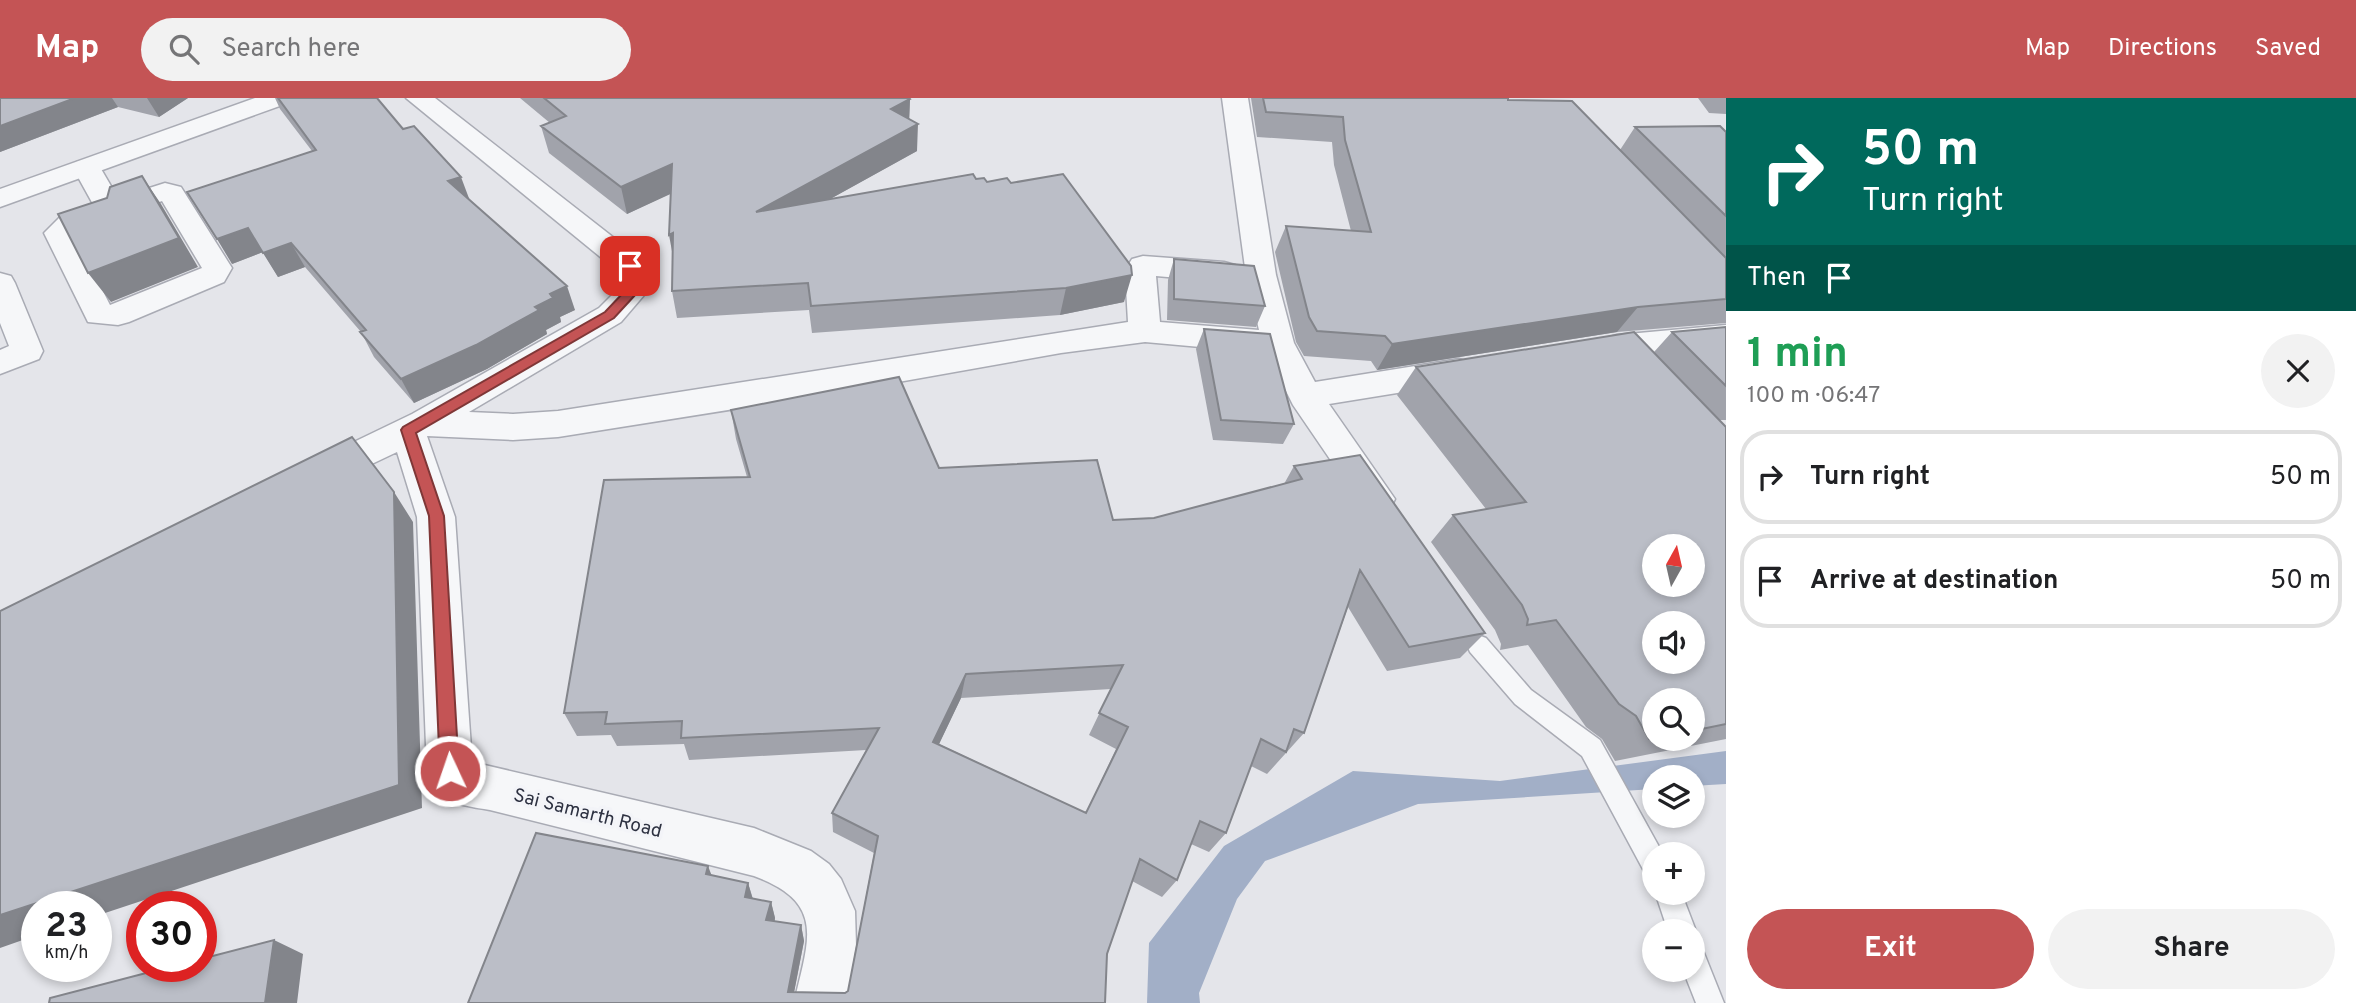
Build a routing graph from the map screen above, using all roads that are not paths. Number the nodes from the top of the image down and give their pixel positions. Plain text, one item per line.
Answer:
1 (279, 98) edge
2 (419, 98) edge
3 (1235, 98) edge
4 (86, 167) junction
5 (0, 199) edge
6 (113, 214) junction
7 (1261, 275) junction
8 (0, 283) edge
9 (1145, 331) junction
10 (1726, 336) edge
11 (1278, 343) junction
12 (0, 363) edge
13 (1489, 366) edge
14 (1645, 377) edge
15 (1305, 396) junction
16 (416, 427) junction
17 (287, 492) edge
18 (1391, 520) edge
19 (1470, 634) edge
20 (1642, 842) edge
21 (1702, 982) edge
22 (820, 1003) edge
23 (1710, 1003) edge

1 - 4 street
2 - 16 street
3 - 7 street
4 - 5 street
4 - 6 street
6 - 6 street
7 - 9 street
7 - 11 street
8 - 12 street
9 - 11 street
9 - 16 street
10 - 14 street
11 - 15 street
13 - 15 street
15 - 18 street
16 - 17 street
16 - 22 street, Sai Samarth Road
19 - 20 lane
21 - 23 lane

